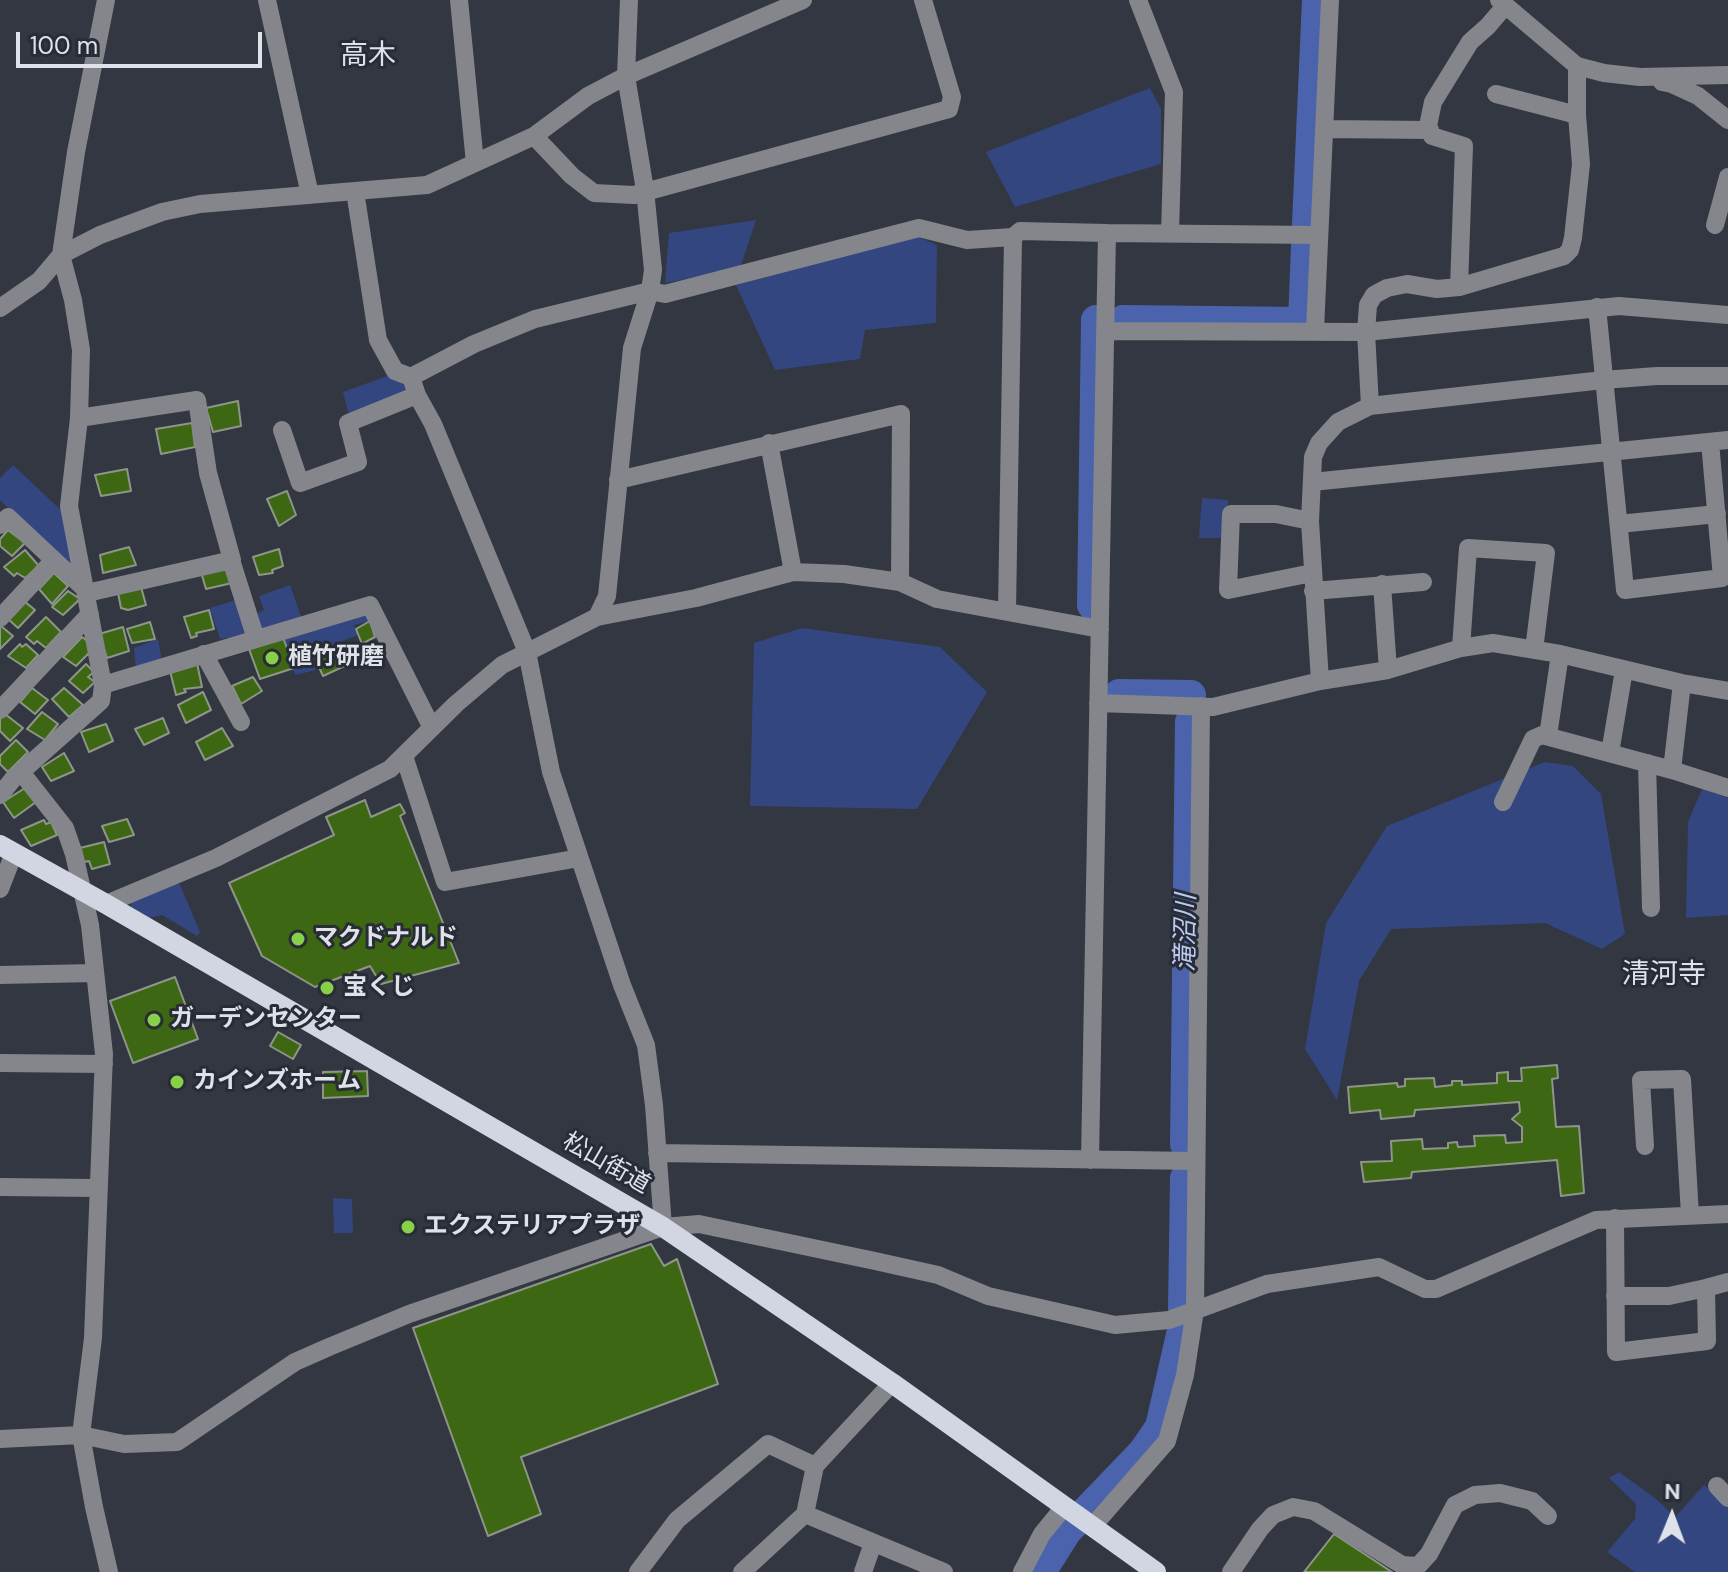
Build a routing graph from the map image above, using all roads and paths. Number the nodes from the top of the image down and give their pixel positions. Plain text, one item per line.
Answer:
1 (106, 0) edge
2 (267, 0) edge
3 (459, 0) edge
4 (629, 0) edge
5 (803, 0) edge
6 (923, 0) edge
7 (1138, 0) edge
8 (1330, 0) edge
9 (1502, 3) edge
10 (1577, 66) junction
11 (1728, 75) edge
12 (626, 76) junction
13 (1640, 77) junction
14 (1496, 94) dead end
15 (1577, 115) junction
16 (1728, 120) edge
17 (1324, 129) junction
18 (1430, 130) junction
19 (534, 136) junction
20 (475, 163) junction
21 (1728, 177) edge
22 (645, 190) junction
23 (355, 191) junction
24 (310, 195) junction
25 (1715, 225) dead end
26 (1107, 233) junction
27 (1170, 234) junction
28 (1319, 235) junction
29 (1013, 237) junction
30 (61, 255) junction
31 (1459, 287) junction
32 (650, 291) junction
33 (1597, 307) junction
34 (0, 308) edge
35 (1728, 315) edge
36 (1315, 330) junction
37 (1105, 331) junction
38 (1366, 332) junction
39 (1728, 376) edge
40 (1603, 380) junction
41 (414, 386) junction
42 (1370, 406) junction
43 (79, 418) junction
44 (282, 430) dead end
45 (1719, 441) edge
46 (769, 443) junction
47 (1611, 453) junction
48 (618, 480) junction
49 (1312, 482) junction
50 (1717, 514) junction
51 (1310, 521) junction
52 (1619, 524) junction
53 (0, 525) edge
54 (54, 560) junction
55 (231, 560) junction
56 (793, 572) junction
57 (900, 582) junction
58 (1312, 582) junction
59 (1423, 582) dead end
60 (1382, 584) junction
61 (87, 592) junction
62 (1007, 611) junction
63 (90, 614) junction
64 (597, 617) junction
65 (0, 618) edge
66 (1100, 629) junction
67 (256, 639) junction
68 (1461, 648) junction
69 (1534, 650) junction
70 (527, 652) junction
71 (204, 654) junction
72 (1560, 654) junction
73 (1388, 670) junction
74 (1624, 670) junction
75 (1320, 681) junction
76 (1682, 683) junction
77 (103, 685) junction
78 (1728, 691) edge
79 (1098, 703) junction
80 (1201, 706) junction
81 (0, 710) edge
82 (241, 722) dead end
83 (432, 728) junction
84 (1548, 736) junction
85 (1610, 753) junction
86 (404, 756) junction
87 (1647, 763) junction
88 (1672, 770) junction
89 (21, 772) junction
90 (1728, 788) edge
91 (0, 795) edge
92 (1503, 802) dead end
93 (7, 849) edge
94 (579, 858) junction
95 (0, 889) edge
96 (82, 891) junction
97 (106, 904) junction
98 (1651, 908) dead end
99 (94, 973) junction
100 (0, 975) edge
101 (0, 1063) edge
102 (104, 1064) junction
103 (1645, 1146) dead end
104 (657, 1153) junction
105 (1090, 1160) junction
106 (1196, 1161) junction
107 (0, 1187) edge
108 (97, 1188) junction
109 (1728, 1214) edge
110 (1690, 1215) junction
111 (1615, 1218) junction
112 (663, 1227) junction
113 (1728, 1282) edge
114 (1706, 1288) junction
115 (1615, 1296) junction
116 (1195, 1310) junction
117 (892, 1383) junction
118 (81, 1435) junction
119 (0, 1439) edge
120 (815, 1466) junction
121 (805, 1514) junction
122 (1548, 1516) dead end
123 (1078, 1517) junction
124 (873, 1543) junction
125 (109, 1572) edge
126 (638, 1572) edge
127 (742, 1572) edge
128 (863, 1572) edge
129 (944, 1572) edge
130 (1022, 1572) edge
131 (1156, 1572) edge
132 (1231, 1572) edge

1 - 30 street
2 - 24 street
3 - 20 street
4 - 12 street
5 - 12 street
6 - 22 street
7 - 27 street
8 - 17 street
9 - 10 street
9 - 18 street
10 - 13 street
10 - 15 street
11 - 13 street
12 - 19 street
12 - 22 street
13 - 16 street
14 - 15 street
15 - 31 street
17 - 18 street
17 - 28 street
18 - 31 street
19 - 20 street
19 - 22 street
20 - 23 street
21 - 25 street
22 - 32 street
23 - 24 street
23 - 41 street
24 - 30 street
26 - 27 street
26 - 29 street
26 - 37 street
27 - 28 street
28 - 36 street
29 - 32 street
29 - 62 street
30 - 34 street
30 - 43 street
31 - 38 street
32 - 41 street
32 - 48 street
33 - 35 street
33 - 38 street
33 - 40 street
36 - 37 street
36 - 38 street
37 - 66 street
38 - 42 street
39 - 40 street
40 - 42 street
40 - 47 street
41 - 44 street
41 - 70 street
42 - 49 street
43 - 55 street
43 - 61 street
45 - 47 street
45 - 50 street
46 - 48 street
46 - 56 street
46 - 57 street
47 - 49 street
47 - 52 street
48 - 64 street
49 - 51 street
50 - 52 street
50 - 52 street
51 - 58 street
51 - 58 street
53 - 54 street
54 - 61 street
54 - 65 street
55 - 61 street
55 - 67 street
56 - 57 street
56 - 64 street
57 - 62 street
58 - 60 street
58 - 75 street
59 - 60 street
60 - 73 street
61 - 63 street
62 - 66 street
63 - 77 street
63 - 81 street
64 - 70 street
66 - 79 street
67 - 71 street
67 - 83 street
68 - 69 street
68 - 69 street
68 - 73 street
69 - 72 street
70 - 83 street
70 - 94 street
71 - 77 street
71 - 82 street
72 - 74 street
72 - 84 street
73 - 75 street
74 - 76 street
74 - 85 street
75 - 80 street
76 - 78 street
76 - 88 street
77 - 89 street
79 - 80 street
79 - 105 street
80 - 106 street
83 - 86 street
84 - 85 street
84 - 92 street
85 - 87 street
86 - 94 street
86 - 97 street
87 - 88 street
87 - 98 street
88 - 90 street
89 - 91 street
89 - 96 street
93 - 95 street
93 - 96 main road, 松山街道
94 - 104 street
96 - 97 main road, 松山街道
96 - 99 street
97 - 112 main road, 松山街道
99 - 100 street
99 - 102 street
101 - 102 street
102 - 108 street
103 - 110 street
104 - 105 street
104 - 112 street
105 - 106 street
106 - 116 street
107 - 108 street
108 - 118 street
109 - 110 street
110 - 111 street
111 - 115 street
111 - 116 street
112 - 116 street
112 - 117 main road, 松山街道
112 - 118 street
113 - 114 street
114 - 115 street
114 - 115 street
116 - 123 street
117 - 120 street
117 - 123 main road, 松山街道
118 - 119 street
118 - 125 street
120 - 121 street
120 - 126 street
121 - 124 street
121 - 127 street
122 - 132 street
123 - 130 street
123 - 131 main road, 松山街道
124 - 128 street
124 - 129 street

